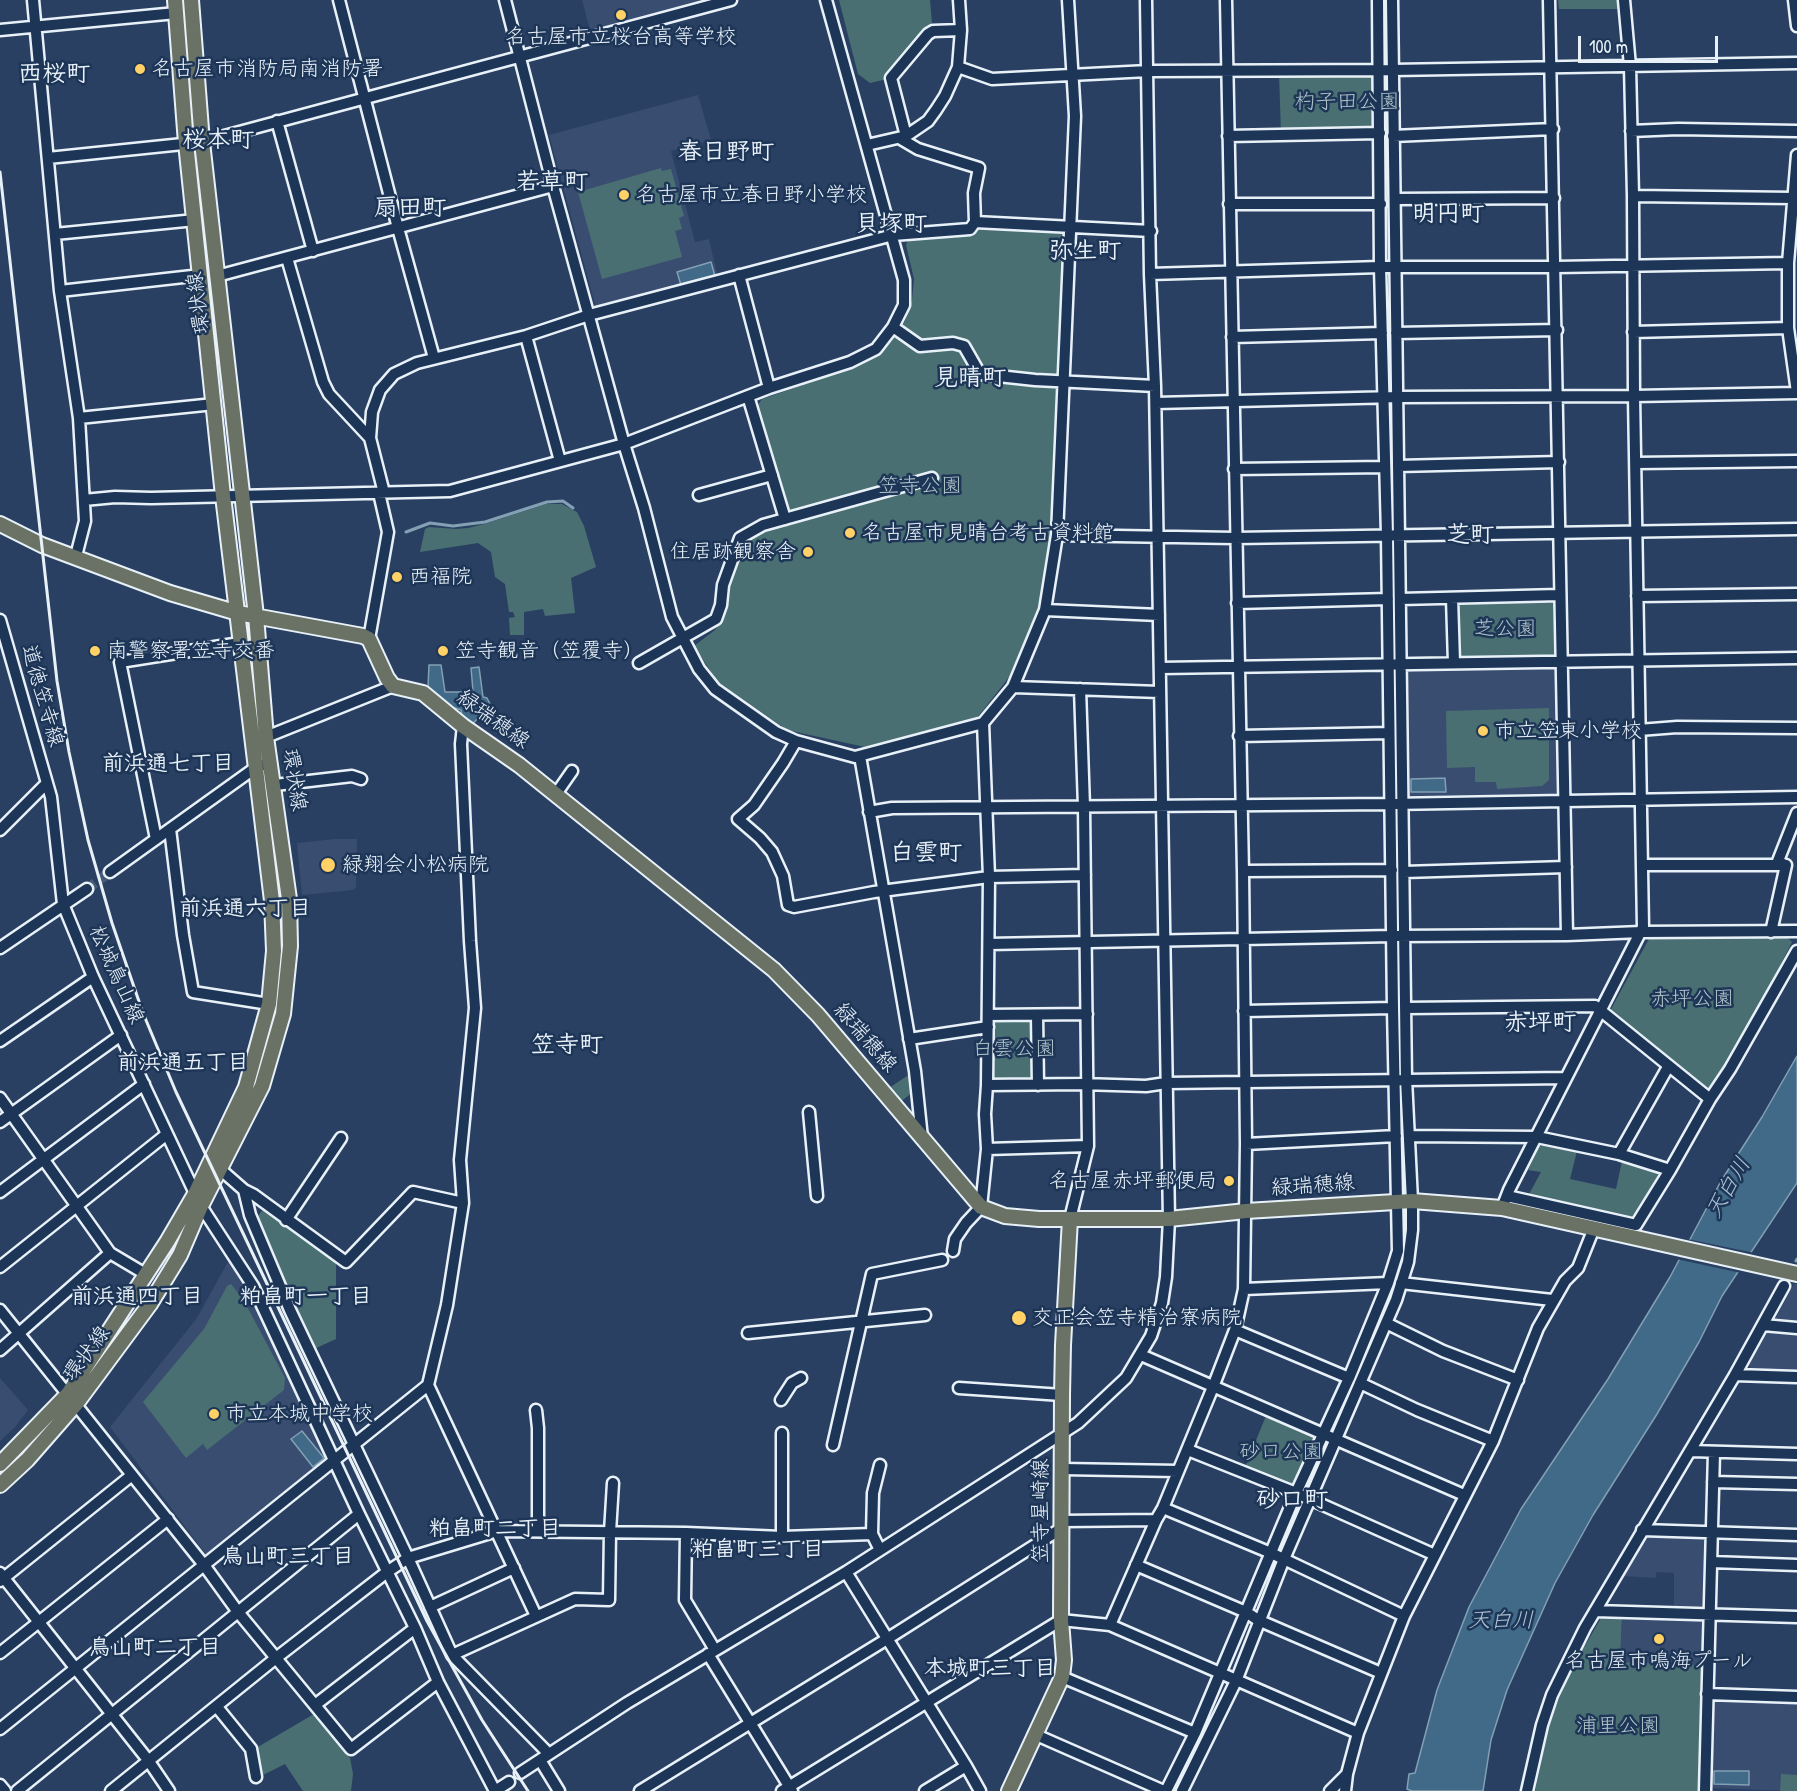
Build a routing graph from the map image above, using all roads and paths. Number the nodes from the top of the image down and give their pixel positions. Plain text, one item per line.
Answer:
1 (33, 0) edge
2 (191, 0) edge
3 (339, 0) edge
4 (505, 0) edge
5 (731, 0) edge
6 (826, 0) edge
7 (959, 0) edge
8 (1068, 0) edge
9 (1146, 0) edge
10 (1226, 0) edge
11 (1378, 0) edge
12 (1392, 0) edge
13 (1549, 0) edge
14 (1624, 0) edge
15 (1794, 0) edge
16 (176, 7) edge
17 (1797, 26) edge
18 (37, 27) junction
19 (0, 30) edge
20 (961, 30) junction
21 (520, 57) junction
22 (1797, 63) edge
23 (1630, 66) junction
24 (958, 67) junction
25 (1551, 67) junction
26 (1227, 70) junction
27 (1378, 70) junction
28 (1393, 70) junction
29 (1148, 71) junction
30 (1072, 75) junction
31 (364, 98) junction
32 (277, 121) junction
33 (1552, 129) junction
34 (1631, 131) junction
35 (1797, 131) edge
36 (1380, 133) junction
37 (1228, 136) junction
38 (1393, 136) junction
39 (903, 138) junction
40 (201, 141) junction
41 (186, 143) junction
42 (867, 145) junction
43 (1797, 155) edge
44 (48, 158) junction
45 (553, 186) junction
46 (1633, 196) junction
47 (1554, 198) junction
48 (1793, 198) junction
49 (1396, 199) junction
50 (1229, 204) junction
51 (1381, 204) junction
52 (195, 220) junction
53 (975, 222) junction
54 (1071, 227) junction
55 (398, 228) junction
56 (1150, 231) junction
57 (55, 234) junction
58 (893, 235) junction
59 (313, 251) junction
60 (287, 258) junction
61 (1788, 263) junction
62 (1634, 265) junction
63 (1380, 267) junction
64 (1394, 267) junction
65 (1556, 267) junction
66 (1230, 271) junction
67 (1150, 274) junction
68 (201, 275) junction
69 (739, 275) junction
70 (217, 276) junction
71 (60, 291) junction
72 (589, 315) junction
73 (893, 327) junction
74 (1788, 328) junction
75 (1557, 330) junction
76 (1633, 332) junction
77 (1382, 333) junction
78 (1396, 333) junction
79 (526, 336) junction
80 (1232, 337) junction
81 (434, 357) junction
82 (1064, 381) junction
83 (1155, 386) junction
84 (770, 388) junction
85 (1797, 393) edge
86 (748, 396) junction
87 (1634, 396) junction
88 (1397, 397) junction
89 (1558, 397) junction
90 (1384, 398) junction
91 (1233, 401) junction
92 (1156, 403) junction
93 (214, 404) junction
94 (79, 418) junction
95 (370, 438) junction
96 (624, 444) junction
97 (560, 461) junction
98 (1797, 461) edge
99 (1559, 462) junction
100 (1636, 463) junction
101 (1398, 466) junction
102 (1385, 467) junction
103 (1234, 470) junction
104 (772, 475) junction
105 (932, 478) dead end
106 (382, 493) junction
107 (243, 495) junction
108 (699, 495) dead end
109 (223, 496) junction
110 (84, 500) junction
111 (785, 519) junction
112 (0, 524) edge
113 (1797, 529) edge
114 (1637, 531) junction
115 (1560, 532) junction
116 (1057, 535) junction
117 (1387, 535) junction
118 (1400, 535) junction
119 (1158, 538) junction
120 (1235, 538) junction
121 (76, 556) junction
122 (1797, 594) edge
123 (1559, 595) junction
124 (1637, 596) junction
125 (1452, 598) junction
126 (1388, 599) junction
127 (1400, 599) junction
128 (1237, 603) junction
129 (1045, 610) junction
130 (238, 614) junction
131 (1159, 615) junction
132 (256, 616) junction
133 (0, 620) edge
134 (369, 639) junction
135 (683, 639) junction
136 (3, 641) edge
137 (240, 643) junction
138 (1797, 658) edge
139 (1638, 660) junction
140 (1562, 661) junction
141 (639, 663) dead end
142 (1454, 663) junction
143 (1389, 664) junction
144 (1401, 664) junction
145 (1238, 666) junction
146 (1160, 668) junction
147 (393, 686) junction
148 (1013, 687) junction
149 (1080, 689) junction
150 (1160, 692) junction
151 (983, 723) junction
152 (463, 726) junction
153 (1797, 728) edge
154 (1639, 730) junction
155 (1389, 733) junction
156 (1239, 736) junction
157 (266, 737) junction
158 (796, 741) junction
159 (860, 756) junction
160 (270, 762) junction
161 (255, 768) junction
162 (572, 771) dead end
163 (361, 779) dead end
164 (47, 783) junction
165 (274, 785) junction
166 (556, 794) junction
167 (1797, 797) edge
168 (1640, 800) junction
169 (1564, 801) junction
170 (1391, 804) junction
171 (1403, 804) junction
172 (1162, 805) junction
173 (1241, 805) junction
174 (986, 806) junction
175 (1084, 807) junction
176 (869, 812) junction
177 (1797, 813) edge
178 (170, 829) junction
179 (0, 830) edge
180 (156, 839) junction
181 (1642, 865) junction
182 (1786, 865) junction
183 (1566, 867) junction
184 (1243, 871) junction
185 (1398, 871) junction
186 (110, 872) tunnel mouth
187 (1085, 875) junction
188 (989, 877) junction
189 (87, 889) tunnel mouth
190 (883, 891) junction
191 (63, 904) junction
192 (1797, 931) edge
193 (1641, 932) junction
194 (1771, 932) junction
195 (1567, 935) junction
196 (1393, 936) junction
197 (1406, 936) junction
198 (1243, 939) junction
199 (1164, 940) junction
200 (1086, 942) junction
201 (989, 944) junction
202 (0, 948) edge
203 (1797, 951) edge
204 (93, 977) junction
205 (269, 1004) junction
206 (1393, 1008) junction
207 (1405, 1008) junction
208 (1244, 1011) junction
209 (1602, 1011) junction
210 (1087, 1014) junction
211 (988, 1015) junction
212 (1037, 1015) junction
213 (988, 1027) junction
214 (121, 1035) junction
215 (909, 1039) junction
216 (0, 1041) edge
217 (1668, 1067) junction
218 (1566, 1078) junction
219 (1401, 1079) junction
220 (1244, 1082) junction
221 (1166, 1083) junction
222 (144, 1084) junction
223 (1088, 1084) junction
224 (987, 1085) junction
225 (1038, 1085) junction
226 (0, 1098) edge
227 (1710, 1099) junction
228 (809, 1112) dead end
229 (11, 1113) junction
230 (0, 1122) edge
231 (167, 1134) junction
232 (1396, 1136) junction
233 (1409, 1136) junction
234 (1537, 1137) junction
235 (341, 1138) dead end
236 (922, 1139) junction
237 (1246, 1144) junction
238 (1088, 1146) junction
239 (987, 1149) junction
240 (1619, 1154) junction
241 (44, 1158) junction
242 (220, 1169) junction
243 (1670, 1170) junction
244 (244, 1190) junction
245 (0, 1192) edge
246 (817, 1196) dead end
247 (198, 1200) junction
248 (1397, 1201) junction
249 (1412, 1201) junction
250 (1505, 1202) junction
251 (463, 1203) junction
252 (76, 1206) junction
253 (981, 1207) junction
254 (1246, 1212) junction
255 (1070, 1219) junction
256 (1169, 1219) junction
257 (286, 1220) junction
258 (1594, 1228) junction
259 (953, 1251) dead end
260 (110, 1253) junction
261 (942, 1260) dead end
262 (0, 1267) edge
263 (1797, 1274) edge
264 (147, 1275) junction
265 (1388, 1283) junction
266 (1401, 1283) junction
267 (1784, 1286) dead end
268 (1244, 1289) junction
269 (1552, 1300) junction
270 (0, 1310) edge
271 (925, 1316) dead end
272 (862, 1321) junction
273 (1386, 1323) junction
274 (1763, 1325) junction
275 (1797, 1328) edge
276 (1235, 1330) junction
277 (748, 1333) dead end
278 (19, 1334) junction
279 (0, 1350) edge
280 (1141, 1355) junction
281 (1735, 1375) junction
282 (1349, 1377) junction
283 (1797, 1377) edge
284 (801, 1378) dead end
285 (1518, 1380) junction
286 (1360, 1383) junction
287 (428, 1385) junction
288 (1213, 1387) junction
289 (959, 1388) dead end
290 (1062, 1395) junction
291 (72, 1399) junction
292 (781, 1400) dead end
293 (536, 1410) dead end
294 (782, 1433) dead end
295 (1062, 1434) junction
296 (1324, 1434) junction
297 (1336, 1439) junction
298 (1493, 1442) junction
299 (354, 1445) junction
300 (832, 1445) dead end
301 (1188, 1450) junction
302 (1690, 1451) junction
303 (1714, 1452) junction
304 (1797, 1454) edge
305 (335, 1461) junction
306 (0, 1464) edge
307 (880, 1465) dead end
308 (1062, 1469) junction
309 (1178, 1471) junction
310 (132, 1475) junction
311 (1713, 1482) junction
312 (613, 1483) dead end
313 (0, 1485) edge
314 (1797, 1485) edge
315 (1296, 1493) junction
316 (1464, 1495) junction
317 (1310, 1499) junction
318 (1163, 1508) junction
319 (359, 1514) junction
320 (168, 1519) junction
321 (1156, 1520) junction
322 (1062, 1525) junction
323 (1642, 1530) junction
324 (497, 1531) junction
325 (537, 1531) junction
326 (610, 1532) junction
327 (686, 1533) junction
328 (1712, 1533) junction
329 (872, 1534) junction
330 (1797, 1535) edge
331 (782, 1537) junction
332 (880, 1550) junction
333 (1271, 1553) junction
334 (1435, 1555) junction
335 (408, 1558) junction
336 (1284, 1559) junction
337 (1711, 1562) junction
338 (204, 1565) junction
339 (1136, 1565) junction
340 (1797, 1565) edge
341 (514, 1568) junction
342 (387, 1572) junction
343 (846, 1572) junction
344 (1, 1577) edge
345 (430, 1607) junction
346 (1595, 1611) junction
347 (238, 1612) junction
348 (1246, 1612) junction
349 (1709, 1614) junction
350 (536, 1616) junction
351 (1404, 1616) junction
352 (1797, 1617) edge
353 (1061, 1620) junction
354 (1258, 1620) junction
355 (38, 1622) junction
356 (1110, 1625) junction
357 (415, 1628) junction
358 (887, 1640) junction
359 (711, 1652) junction
360 (0, 1653) edge
361 (452, 1655) junction
362 (276, 1658) junction
363 (75, 1669) junction
364 (1381, 1673) junction
365 (1221, 1674) junction
366 (1062, 1677) junction
367 (1236, 1681) junction
368 (438, 1682) junction
369 (1707, 1694) junction
370 (1797, 1696) edge
371 (925, 1702) junction
372 (315, 1705) junction
373 (217, 1707) junction
374 (111, 1714) junction
375 (749, 1724) junction
376 (0, 1729) edge
377 (1195, 1733) junction
378 (1358, 1733) junction
379 (1034, 1734) junction
380 (545, 1757) junction
381 (148, 1760) junction
382 (966, 1766) junction
383 (520, 1773) dead end
384 (1347, 1774) junction
385 (256, 1777) dead end
386 (509, 1782) dead end
387 (0, 1785) edge
388 (788, 1790) edge
389 (5, 1791) edge
390 (17, 1791) edge
391 (111, 1791) edge
392 (169, 1791) edge
393 (495, 1791) edge
394 (559, 1791) edge
395 (640, 1791) edge
396 (925, 1791) edge
397 (980, 1791) edge
398 (1009, 1791) edge
399 (1165, 1791) edge
400 (1182, 1791) edge
401 (1330, 1791) edge
402 (1345, 1791) edge
403 (1527, 1791) edge
404 (1705, 1791) edge

1 - 18 street
2 - 40 main road, 環状線
3 - 31 street
4 - 21 street
5 - 21 street
6 - 42 street
7 - 20 street
8 - 30 street
9 - 29 street
10 - 26 street
11 - 27 street
12 - 28 street
13 - 25 street
14 - 23 street
15 - 17 street
16 - 18 street
16 - 41 main road, 環状線
18 - 19 street
18 - 44 street
20 - 24 street
20 - 39 street
21 - 31 street
21 - 45 street
22 - 23 street
23 - 25 street
23 - 34 street
24 - 30 street
24 - 39 street
25 - 28 street
25 - 33 street
26 - 27 street
26 - 29 street
26 - 37 street
27 - 28 street
27 - 36 street
28 - 38 street
29 - 30 street
29 - 56 street
30 - 54 street
31 - 32 street
31 - 55 street
32 - 40 street
32 - 59 street
33 - 38 street
33 - 47 street
34 - 35 street
34 - 46 street
36 - 37 street
36 - 51 street
37 - 50 street
38 - 49 street
39 - 42 street
39 - 53 street
40 - 41 street
40 - 70 main road, 環状線
41 - 44 street
41 - 52 main road, 環状線
42 - 58 street
43 - 48 street
44 - 57 street
45 - 55 street
45 - 72 street
46 - 48 street
46 - 62 street
47 - 49 street
47 - 65 street
48 - 61 street
49 - 64 street
50 - 51 street
50 - 66 street
51 - 63 street
52 - 57 street
52 - 68 main road, 環状線
53 - 54 street
53 - 58 street
54 - 56 street
54 - 82 street
55 - 59 street
55 - 81 street
56 - 67 street
57 - 71 street
58 - 69 street
58 - 73 street
59 - 60 street
60 - 70 street
60 - 95 street
61 - 62 street
61 - 74 street
62 - 65 street
62 - 76 street
63 - 64 street
63 - 66 street
63 - 77 street
64 - 65 street
64 - 78 street
65 - 75 street
66 - 67 street
66 - 80 street
67 - 83 street
68 - 71 street
68 - 93 main road, 環状線
69 - 72 street
69 - 84 street
70 - 107 main road, 環状線
71 - 94 street
72 - 79 street
72 - 96 street
73 - 82 street
73 - 84 street
74 - 76 street
74 - 85 street
75 - 78 street
75 - 89 street
76 - 87 street
77 - 80 street
77 - 90 street
78 - 88 street
79 - 81 street
79 - 97 street
80 - 91 street
81 - 95 street
82 - 83 street
82 - 116 street
83 - 92 street
84 - 86 street
85 - 87 street
86 - 96 street
86 - 104 street
87 - 89 street
87 - 100 street
88 - 89 street
88 - 90 street
88 - 101 street
89 - 99 street
90 - 91 street
90 - 102 street
91 - 92 street
91 - 103 street
92 - 119 street
93 - 94 street
93 - 109 main road, 環状線
94 - 110 street
95 - 106 street
96 - 97 street
96 - 135 street
97 - 106 street
98 - 100 street
99 - 101 street
99 - 115 street
100 - 114 street
101 - 118 street
102 - 103 street
102 - 117 street
103 - 120 street
104 - 108 street
104 - 111 street
105 - 111 street
106 - 107 street
106 - 134 street
107 - 109 street
107 - 132 main road, 環状線
109 - 110 street
109 - 130 main road, 環状線
110 - 121 street
111 - 135 street
112 - 121 main road
113 - 114 street
114 - 115 street
114 - 124 street
115 - 118 street
115 - 123 street
116 - 119 street
116 - 129 street
117 - 118 street
117 - 120 street
117 - 126 street
118 - 127 street
119 - 120 street
119 - 131 street
120 - 128 street
121 - 130 main road
122 - 124 street
123 - 125 street
123 - 140 street
124 - 139 street
125 - 127 street
125 - 142 street
126 - 128 street
126 - 143 street
127 - 144 street
128 - 145 street
129 - 131 street
129 - 148 street
130 - 132 main road
130 - 137 main road, 環状線
131 - 146 street
132 - 134 main road
132 - 157 main road, 環状線
133 - 136 street, 道徳笠寺線
134 - 147 main road
135 - 141 street
135 - 158 street
136 - 164 street, 道徳笠寺線
137 - 161 main road, 環状線
137 - 180 street
138 - 139 street
139 - 140 street
139 - 154 street
140 - 142 street
140 - 169 street
142 - 144 street
143 - 144 street
143 - 145 street
143 - 155 street
144 - 171 street
145 - 146 street
145 - 156 street
146 - 150 street
147 - 152 main road, 緑瑞穂線
147 - 157 street
148 - 149 street
148 - 151 street
149 - 150 street
149 - 175 street
150 - 172 street
151 - 159 street
151 - 174 street
152 - 166 main road, 緑瑞穂線
152 - 251 street
153 - 154 street
154 - 168 street
155 - 156 street
155 - 170 street
156 - 173 street
157 - 160 main road, 環状線
158 - 159 street
158 - 190 street
159 - 176 street
160 - 161 street
160 - 165 main road, 環状線
161 - 178 street
161 - 205 main road, 環状線
162 - 166 street
163 - 165 street
164 - 179 street
164 - 191 street, 松城鳥山線
165 - 242 main road, 環状線
166 - 236 main road, 緑瑞穂線
167 - 168 street
168 - 169 street
168 - 181 street
169 - 171 street
169 - 183 street
170 - 171 street
170 - 173 street
170 - 185 street
171 - 185 street
172 - 173 street
172 - 175 street
172 - 199 street
173 - 184 street
174 - 175 street
174 - 176 street
174 - 188 street
175 - 187 street
176 - 190 street
177 - 182 street
178 - 180 street
178 - 205 street
180 - 186 street
181 - 182 street
181 - 193 street
182 - 194 street
183 - 185 street
183 - 195 street
184 - 185 street
184 - 198 street
185 - 196 street
185 - 197 street
187 - 188 street
187 - 200 street
188 - 190 street
188 - 201 street
189 - 191 street
190 - 215 street
191 - 202 street
191 - 204 street, 松城鳥山線
192 - 194 street
193 - 194 street
193 - 195 street
193 - 209 street
195 - 197 street
196 - 197 street
196 - 198 street
196 - 206 street
197 - 207 street
198 - 199 street
198 - 208 street
199 - 200 street
199 - 221 street
200 - 201 street
200 - 210 street
201 - 211 street
203 - 227 street
204 - 214 street, 松城鳥山線
204 - 216 street
205 - 247 main road, 環状線
206 - 208 street
206 - 219 street
207 - 209 street
207 - 219 street
208 - 220 street
209 - 217 street
209 - 218 street
210 - 212 street
210 - 223 street
211 - 212 street
211 - 213 street
212 - 225 street
213 - 215 street
213 - 224 street
214 - 222 street, 松城鳥山線
214 - 229 street
215 - 236 street
217 - 227 street
217 - 240 street
218 - 219 street
218 - 234 street
219 - 220 street
219 - 232 street
219 - 233 street
220 - 221 street
220 - 237 street
221 - 223 street
221 - 256 street
222 - 231 street, 松城鳥山線
222 - 241 street
223 - 225 street
223 - 238 street
224 - 225 street
224 - 239 street
226 - 229 street
227 - 243 street
228 - 246 street
229 - 230 street
229 - 241 street
231 - 247 street, 松城鳥山線
231 - 252 street
232 - 237 street
232 - 248 street
233 - 234 street
233 - 249 street
234 - 240 street
234 - 250 street
235 - 257 street
236 - 253 main road, 緑瑞穂線
237 - 254 street
238 - 239 street
238 - 255 street
239 - 253 street
240 - 243 street
241 - 245 street
241 - 252 street
242 - 244 street
242 - 247 main road, 環状線
243 - 250 street
244 - 257 street
244 - 299 street
247 - 264 main road, 環状線
247 - 291 main road, 環状線
247 - 305 street, 松城鳥山線
248 - 249 main road, 緑瑞穂線
248 - 254 main road, 緑瑞穂線
248 - 265 street
249 - 250 main road, 緑瑞穂線
249 - 266 street
250 - 258 main road, 緑瑞穂線
251 - 257 street
251 - 287 street
252 - 260 street
252 - 262 street
253 - 255 main road, 緑瑞穂線
253 - 259 street
254 - 256 main road, 緑瑞穂線
254 - 268 street
255 - 256 main road, 緑瑞穂線
255 - 290 main road, 笠寺星崎線
256 - 280 street
258 - 263 main road, 緑瑞穂線
258 - 269 street
260 - 264 street
260 - 278 street
261 - 272 street
264 - 291 main road, 環状線
265 - 268 street
265 - 282 street
266 - 269 street
266 - 273 street
267 - 274 street
268 - 276 street
269 - 285 street
270 - 278 street
271 - 272 street
272 - 277 street
272 - 300 street
273 - 285 street
273 - 286 street
274 - 275 street
274 - 281 street
276 - 282 street
276 - 288 street
278 - 279 street
278 - 291 street
280 - 288 street
280 - 295 street
281 - 283 street
281 - 302 street
282 - 296 street
284 - 292 street
285 - 298 street
286 - 297 street
286 - 298 street
287 - 299 street
287 - 324 street
288 - 296 street
288 - 301 street
289 - 290 street
290 - 295 main road, 笠寺星崎線
291 - 306 main road, 環状線
291 - 310 street
291 - 313 main road, 環状線
293 - 325 street
294 - 331 street
295 - 308 main road, 笠寺星崎線
295 - 332 street
296 - 297 street
296 - 315 street
297 - 316 street
297 - 317 street
298 - 316 street
299 - 305 street
299 - 335 street
301 - 309 street
301 - 315 street
302 - 303 street
302 - 323 street
303 - 304 street
303 - 311 street
305 - 319 street, 松城鳥山線
305 - 338 street
307 - 329 street
308 - 309 street
308 - 322 main road, 笠寺星崎線
309 - 318 street
310 - 320 street
310 - 344 street
311 - 314 street
311 - 328 street
312 - 326 street
315 - 317 street
315 - 333 street
316 - 334 street
317 - 334 street
317 - 336 street
318 - 321 street
318 - 333 street
319 - 342 street, 松城鳥山線
319 - 347 street
320 - 338 street
320 - 355 street
321 - 322 street
321 - 339 street
322 - 353 main road, 笠寺星崎線
322 - 358 street
323 - 328 street
323 - 346 street
324 - 325 street
324 - 335 street
324 - 341 street
325 - 326 street
326 - 327 street
326 - 350 street
327 - 331 street
327 - 359 street
328 - 330 street
328 - 337 street
329 - 331 street
329 - 332 street
332 - 343 street
333 - 336 street
333 - 348 street
334 - 351 street
335 - 342 street
335 - 345 street
336 - 351 street
336 - 354 street
337 - 340 street
337 - 349 street
338 - 347 street
338 - 363 street
339 - 348 street
339 - 356 street
341 - 345 street
341 - 350 street
342 - 357 street, 松城鳥山線
342 - 362 street
343 - 358 street
343 - 359 street
344 - 355 street
345 - 361 street
346 - 349 street
346 - 403 street
347 - 362 street
347 - 374 street
348 - 354 street
348 - 365 street
349 - 352 street
349 - 369 street
350 - 361 street
351 - 364 street
353 - 356 street
353 - 366 main road, 笠寺星崎線
353 - 371 street
354 - 364 street
354 - 367 street
355 - 360 street
355 - 363 street
356 - 365 street
357 - 368 street, 松城鳥山線
357 - 372 street
358 - 371 street
358 - 375 street
359 - 375 street
359 - 380 street
361 - 380 street
362 - 372 street
362 - 373 street
363 - 374 street
363 - 376 street
364 - 378 street
365 - 367 street
365 - 377 street
366 - 377 street
366 - 379 main road, 笠寺星崎線
367 - 378 street
367 - 400 street
368 - 372 street
368 - 393 street, 松城鳥山線
369 - 370 street
369 - 404 street
371 - 382 street
371 - 388 street
373 - 381 street
373 - 385 street
374 - 381 street
374 - 390 street
375 - 388 street
375 - 395 street
377 - 399 street
378 - 384 street
379 - 398 main road, 笠寺星崎線
379 - 399 street
380 - 383 street
380 - 394 street
381 - 391 street
381 - 392 street
382 - 396 street
382 - 397 street
384 - 401 street
384 - 402 street
386 - 393 street
387 - 389 street

